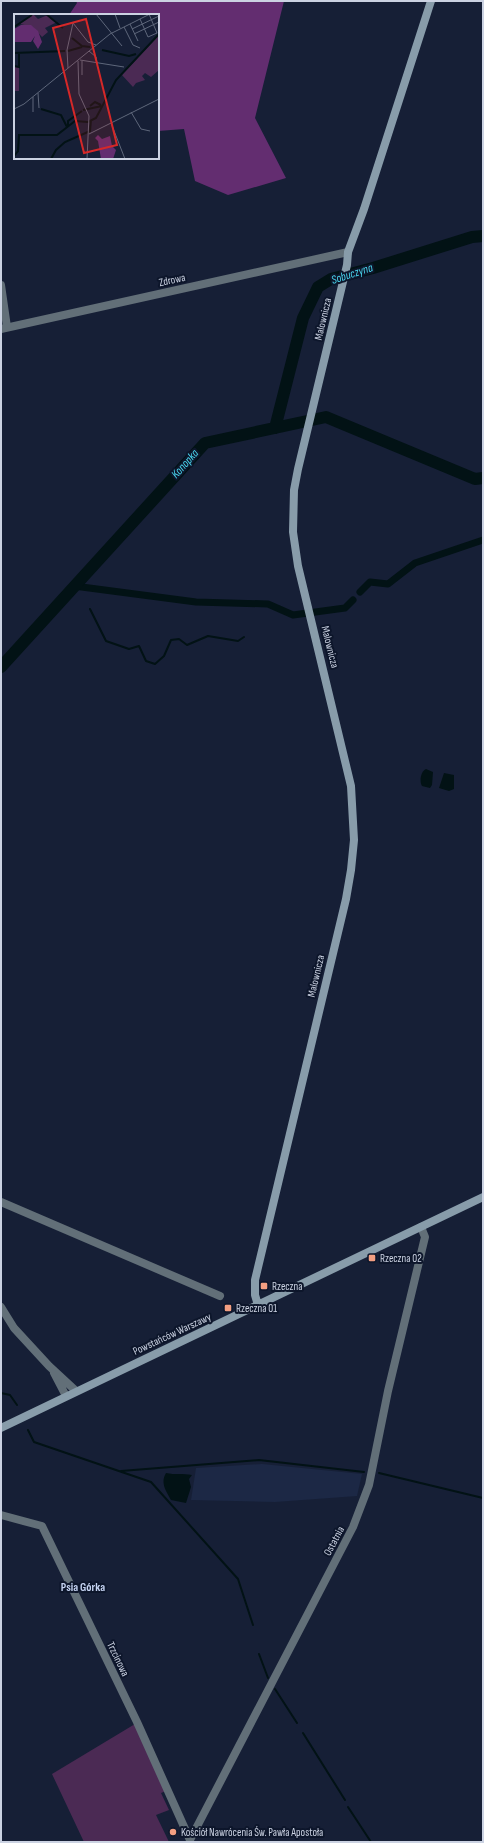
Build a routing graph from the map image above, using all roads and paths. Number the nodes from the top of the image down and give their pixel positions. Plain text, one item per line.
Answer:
1 (432, 1) edge
2 (348, 252) junction
3 (1, 285) edge
4 (4, 328) edge
5 (483, 1197) edge
6 (1, 1202) edge
7 (421, 1227) junction
8 (220, 1296) dead end
9 (258, 1305) junction
10 (1, 1307) edge
11 (50, 1366) junction
12 (76, 1391) junction
13 (66, 1396) junction
14 (1, 1428) edge
15 (1, 1515) edge
16 (190, 1840) joint

1 - 2 street, Malownicza
2 - 4 street, Zdrowa
2 - 9 street, Malownicza
3 - 4 street
5 - 7 street, Powstańców Warszawy
6 - 8 street
7 - 9 street, Powstańców Warszawy
7 - 16 street, Ostatnia
9 - 12 street, Powstańców Warszawy
10 - 11 street
11 - 12 street
11 - 13 street
12 - 13 street, Powstańców Warszawy
13 - 14 street, Powstańców Warszawy
15 - 16 street, Trzcinowa

